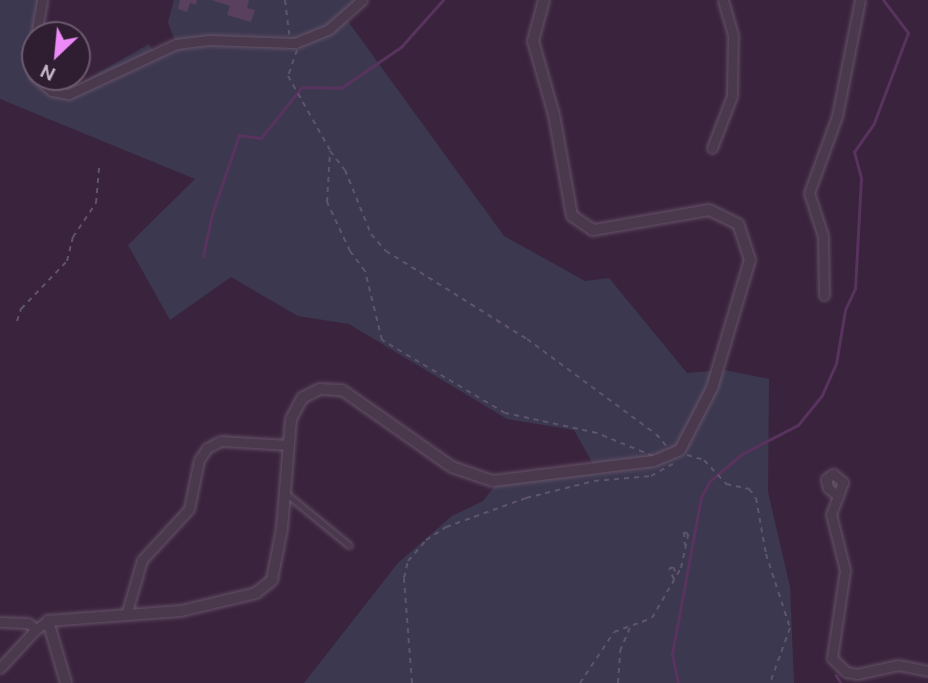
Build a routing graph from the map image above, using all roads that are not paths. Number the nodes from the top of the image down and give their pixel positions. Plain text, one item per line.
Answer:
1 (42, 0) edge
2 (362, 0) edge
3 (544, 0) edge
4 (723, 0) edge
5 (860, 0) edge
6 (38, 21) edge
7 (91, 84) edge
8 (52, 91) edge
9 (75, 91) edge
10 (712, 148) dead end
11 (824, 295) dead end
12 (288, 445) junction
13 (284, 492) junction
14 (838, 496) dead end
15 (349, 545) dead end
16 (127, 612) junction
17 (48, 621) junction
18 (0, 622) edge
19 (36, 629) junction
20 (0, 668) edge
21 (928, 671) edge
22 (66, 683) edge

1 - 6 street
2 - 7 street
3 - 12 street
4 - 10 street
5 - 11 street
8 - 9 street
12 - 13 street
12 - 16 street
13 - 15 lane
13 - 16 street
14 - 21 street
16 - 17 street
17 - 19 street
17 - 22 street
18 - 19 street
19 - 20 street

